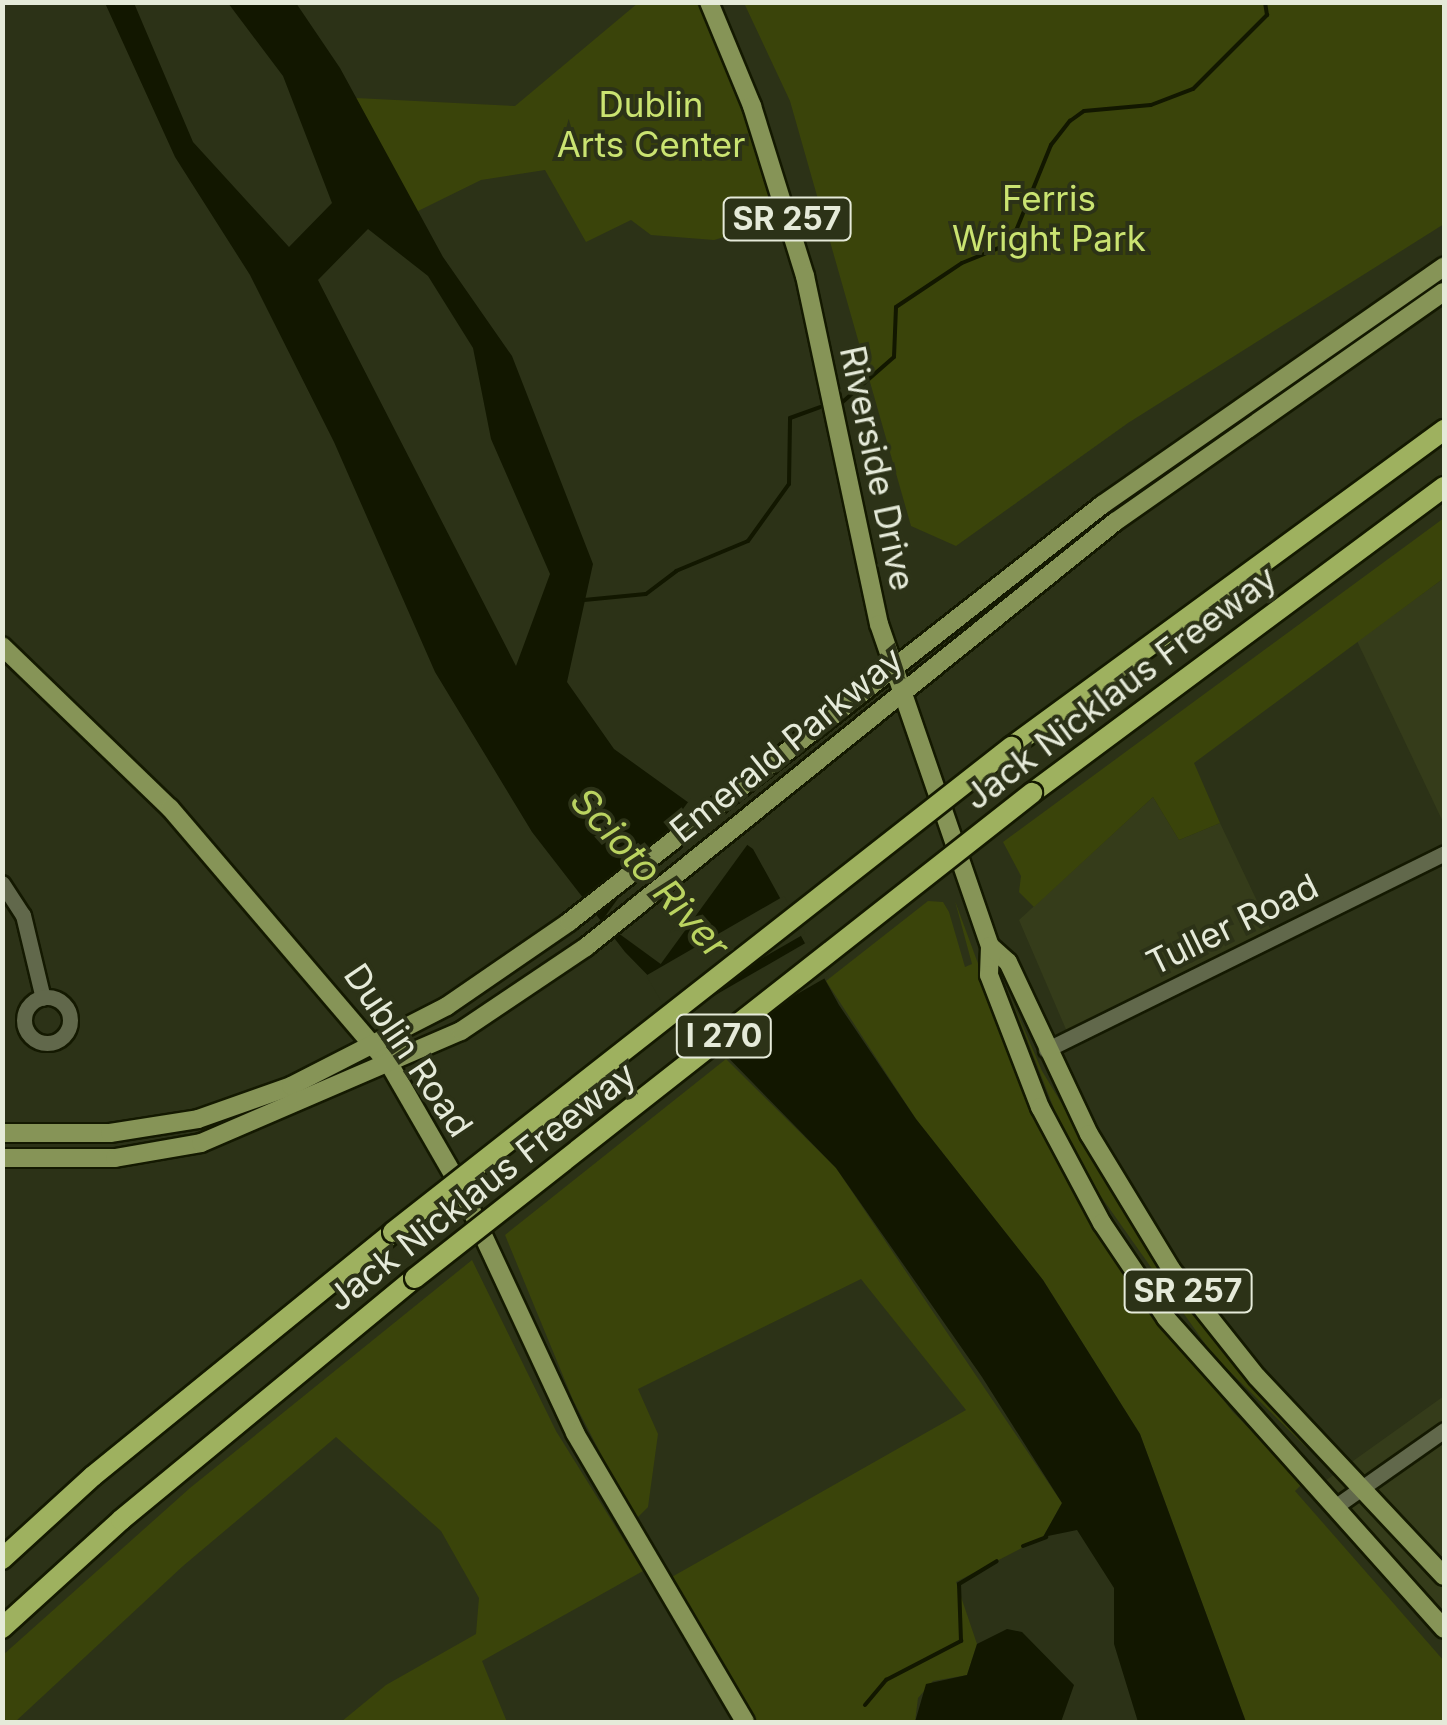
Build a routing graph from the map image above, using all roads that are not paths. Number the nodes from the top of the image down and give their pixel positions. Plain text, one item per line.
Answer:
1 (710, 2) edge
2 (1444, 266) edge
3 (1444, 292) edge
4 (1444, 430) edge
5 (1444, 487) edge
6 (2, 646) edge
7 (891, 663) junction
8 (900, 694) junction
9 (1444, 853) edge
10 (2, 882) edge
11 (990, 946) junction
12 (42, 998) dead end
13 (372, 1044) junction
14 (1046, 1050) junction
15 (391, 1067) junction
16 (2, 1133) edge
17 (2, 1158) edge
18 (1444, 1430) edge
19 (1362, 1487) junction
20 (1336, 1506) junction
21 (2, 1560) edge
22 (1444, 1576) edge
23 (2, 1628) edge
24 (1444, 1629) edge
25 (745, 1722) edge

1 - 7 main road, Riverside Drive / SR 257
2 - 7 main road, Emerald Parkway
3 - 8 main road, Emerald Parkway
4 - 21 highway, Jack Nicklaus Freeway / I 270, bridge
5 - 23 highway, Jack Nicklaus Freeway / I 270, bridge
6 - 13 main road, Dublin Road
7 - 8 main road, Riverside Drive / SR 257
7 - 13 main road, Emerald Parkway
8 - 11 main road, Riverside Drive / SR 257
8 - 15 main road, Emerald Parkway
9 - 14 street, Tuller Road
10 - 12 street
11 - 14 main road, Riverside Drive / SR 257
11 - 20 main road, Riverside Drive / SR 257
13 - 15 main road, Dublin Road
13 - 16 main road, Emerald Parkway
14 - 19 main road, Riverside Drive / SR 257
15 - 17 main road, Emerald Parkway
15 - 25 main road, Dublin Road
18 - 19 street
19 - 20 street
19 - 22 main road, Riverside Drive / SR 257
20 - 24 main road, Riverside Drive / SR 257

